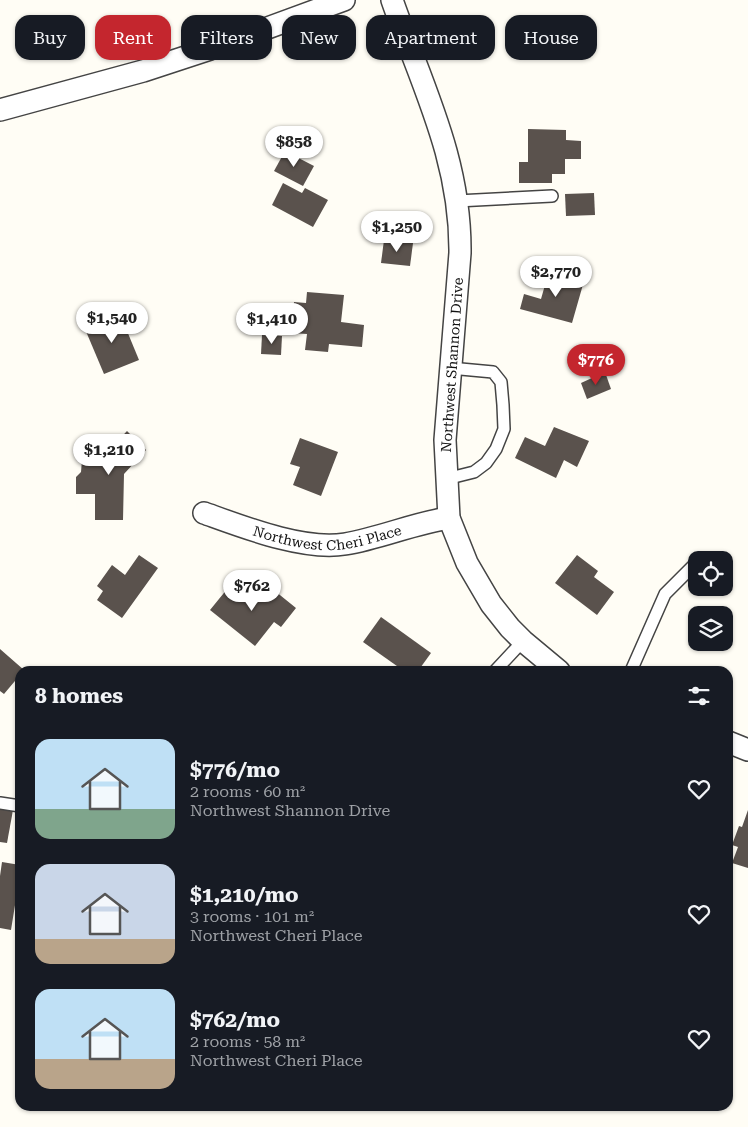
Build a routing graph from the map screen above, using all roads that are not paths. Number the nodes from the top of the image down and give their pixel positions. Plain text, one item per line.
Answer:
1 (344, 0) edge
2 (392, 0) edge
3 (0, 110) edge
4 (552, 196) dead end
5 (457, 201) junction
6 (450, 368) junction
7 (446, 479) junction
8 (204, 514) dead end
9 (450, 518) junction
10 (688, 571) edge
11 (523, 641) junction
12 (500, 666) edge
13 (553, 666) edge
14 (633, 666) edge
15 (733, 744) edge
16 (748, 750) edge
17 (0, 803) edge
18 (15, 805) edge

1 - 3 street
2 - 5 street, Northwest Shannon Drive
4 - 5 lane
5 - 6 street, Northwest Shannon Drive
6 - 7 street, Northwest Shannon Drive
6 - 7 lane
7 - 9 street, Northwest Shannon Drive
8 - 9 street, Northwest Cheri Place
9 - 11 street, Northwest Shannon Drive
10 - 14 lane
11 - 12 lane
11 - 13 street, Northwest Shannon Drive
15 - 16 street
17 - 18 lane

